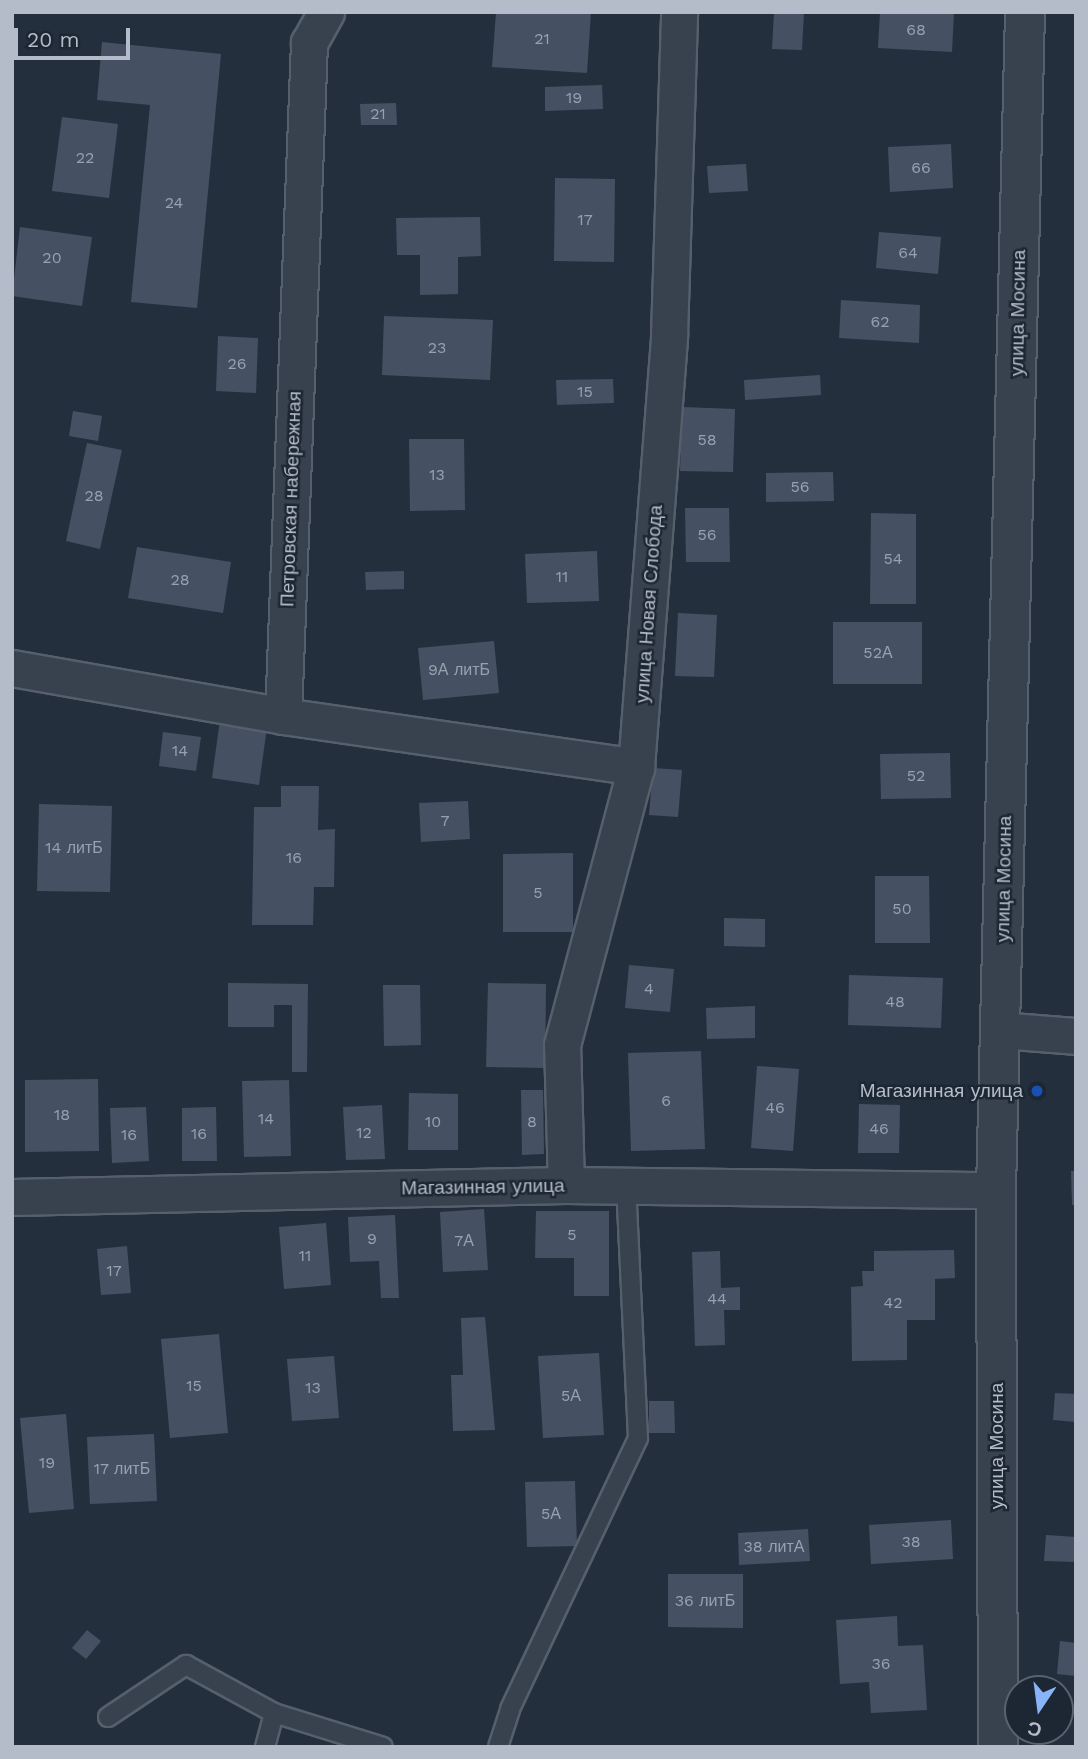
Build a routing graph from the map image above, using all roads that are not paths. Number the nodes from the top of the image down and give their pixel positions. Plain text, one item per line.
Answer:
1 (326, 12) edge
2 (679, 12) edge
3 (1025, 12) edge
4 (12, 668) edge
5 (282, 716) junction
6 (636, 767) junction
7 (1000, 1030) junction
8 (1076, 1036) edge
9 (566, 1185) junction
10 (626, 1185) junction
11 (996, 1189) junction
12 (12, 1197) edge
13 (274, 1713) junction
14 (108, 1717) dead end
15 (265, 1747) edge
16 (383, 1747) edge
17 (498, 1747) edge
18 (998, 1747) edge

1 - 5 street, Петровская набережная
2 - 6 street, улица Новая Слобода
3 - 7 street, улица Мосина
4 - 5 street
5 - 6 street
6 - 9 street, улица Новая Слобода
7 - 8 street
7 - 11 street, улица Мосина
9 - 10 street, Магазинная улица
9 - 12 street, Магазинная улица
10 - 11 street, Магазинная улица
10 - 17 lane
11 - 18 street, улица Мосина
13 - 14 lane
13 - 15 lane
13 - 16 lane

